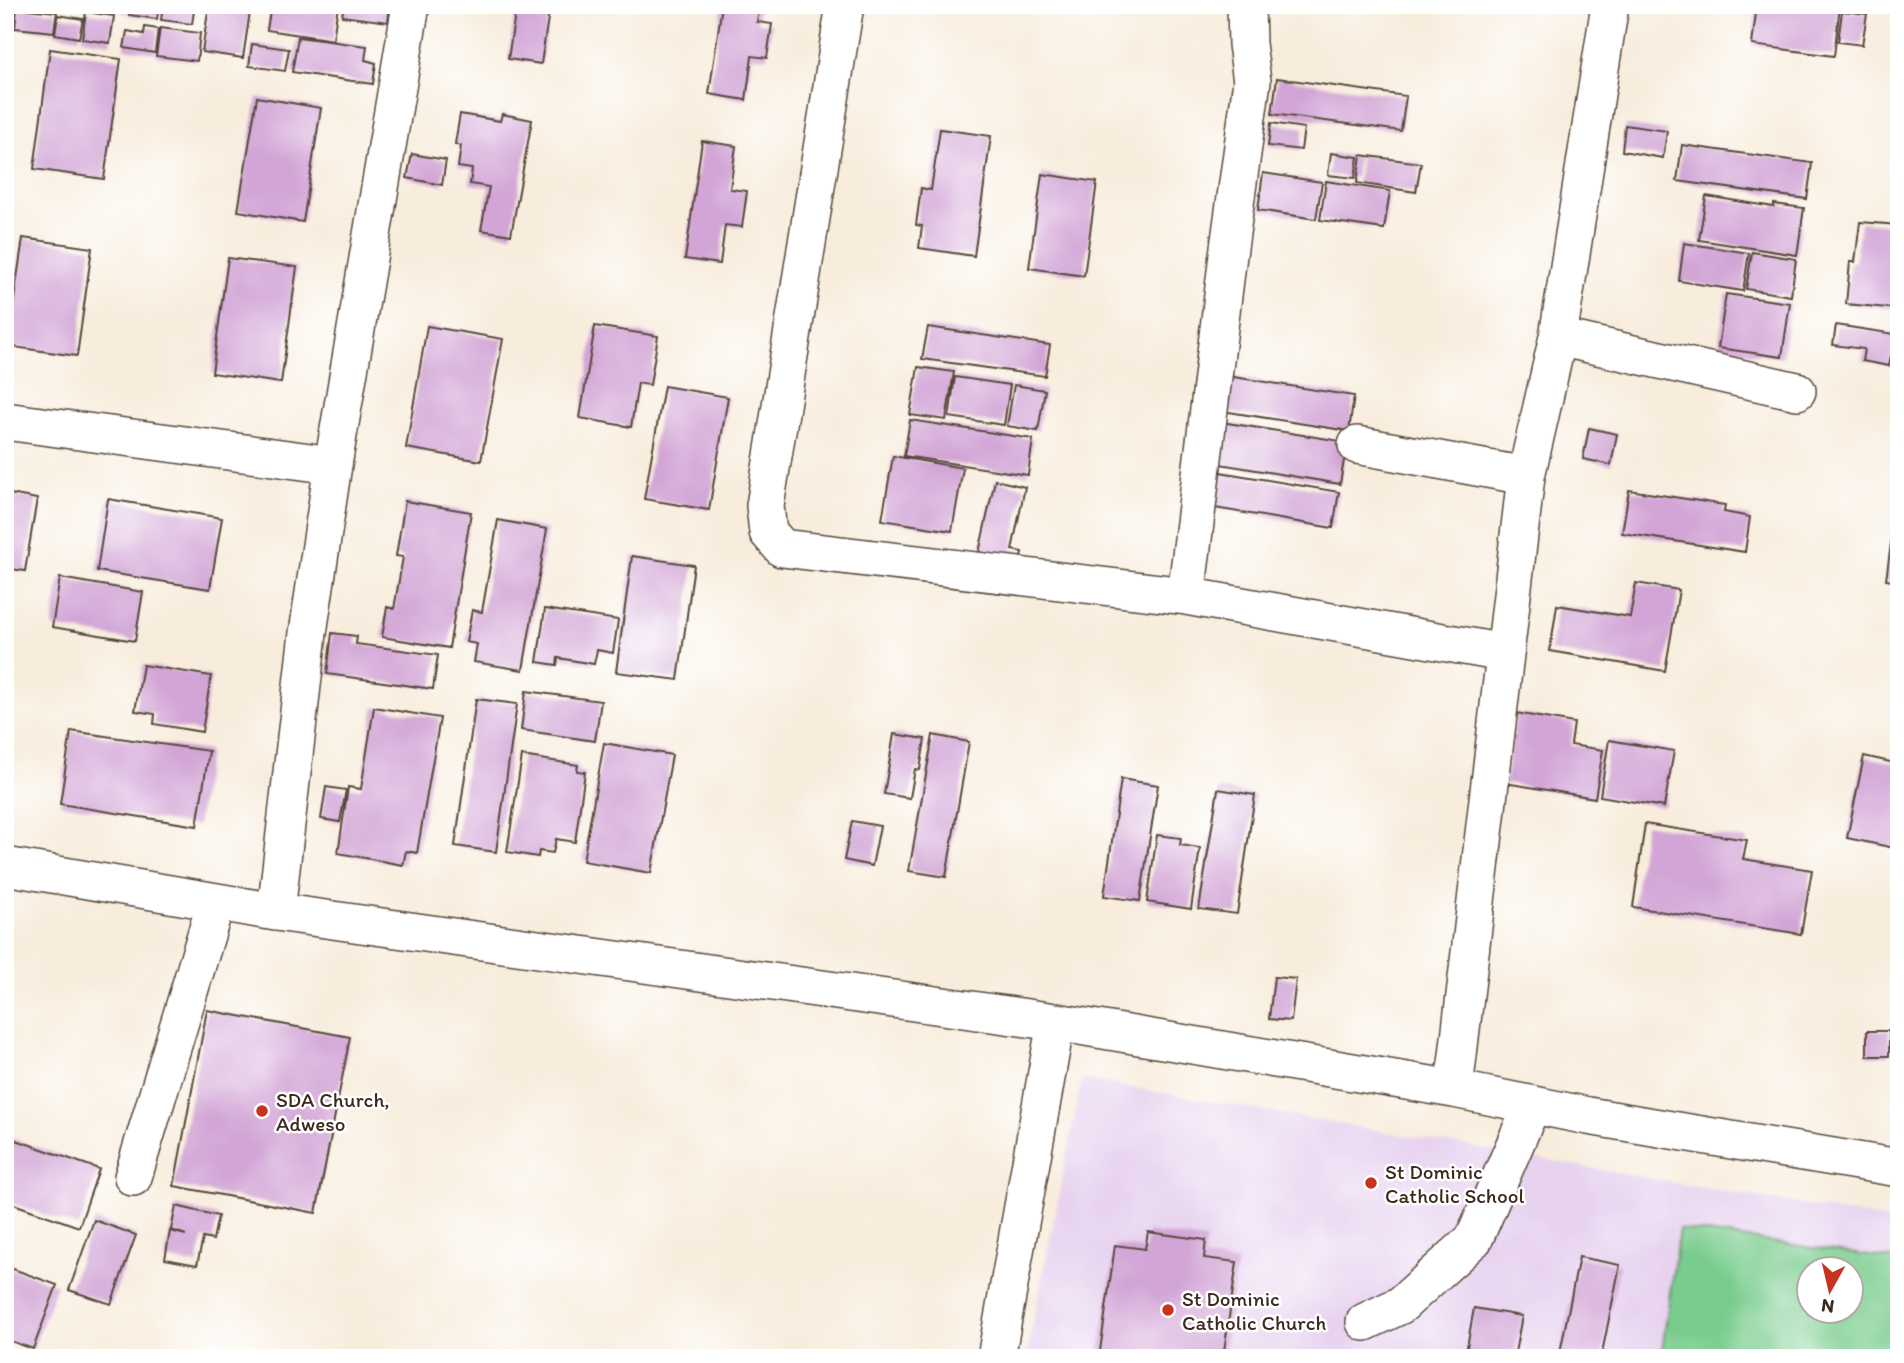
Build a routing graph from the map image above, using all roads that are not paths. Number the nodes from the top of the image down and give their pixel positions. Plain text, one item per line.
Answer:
1 (411, 5) edge
2 (845, 5) edge
3 (1246, 5) edge
4 (1610, 5) edge
5 (1558, 337) junction
6 (1797, 391) dead end
7 (5, 421) edge
8 (1357, 445) dead end
9 (333, 465) junction
10 (1526, 476) junction
11 (1186, 596) junction
12 (1504, 653) junction
13 (5, 866) edge
14 (216, 902) junction
15 (276, 912) junction
16 (1056, 1022) junction
17 (1454, 1089) junction
18 (1532, 1105) junction
19 (1899, 1168) edge
20 (133, 1177) dead end
21 (1365, 1322) dead end
22 (996, 1358) edge

1 - 9 street
2 - 11 street
3 - 11 street
4 - 5 street
5 - 6 street
5 - 10 street
7 - 9 street
8 - 10 street
9 - 15 street
10 - 12 street
11 - 12 street
12 - 17 street
13 - 14 street
14 - 15 street
14 - 20 street
15 - 16 street
16 - 17 street
16 - 22 street
17 - 18 street
18 - 19 street
18 - 21 street

